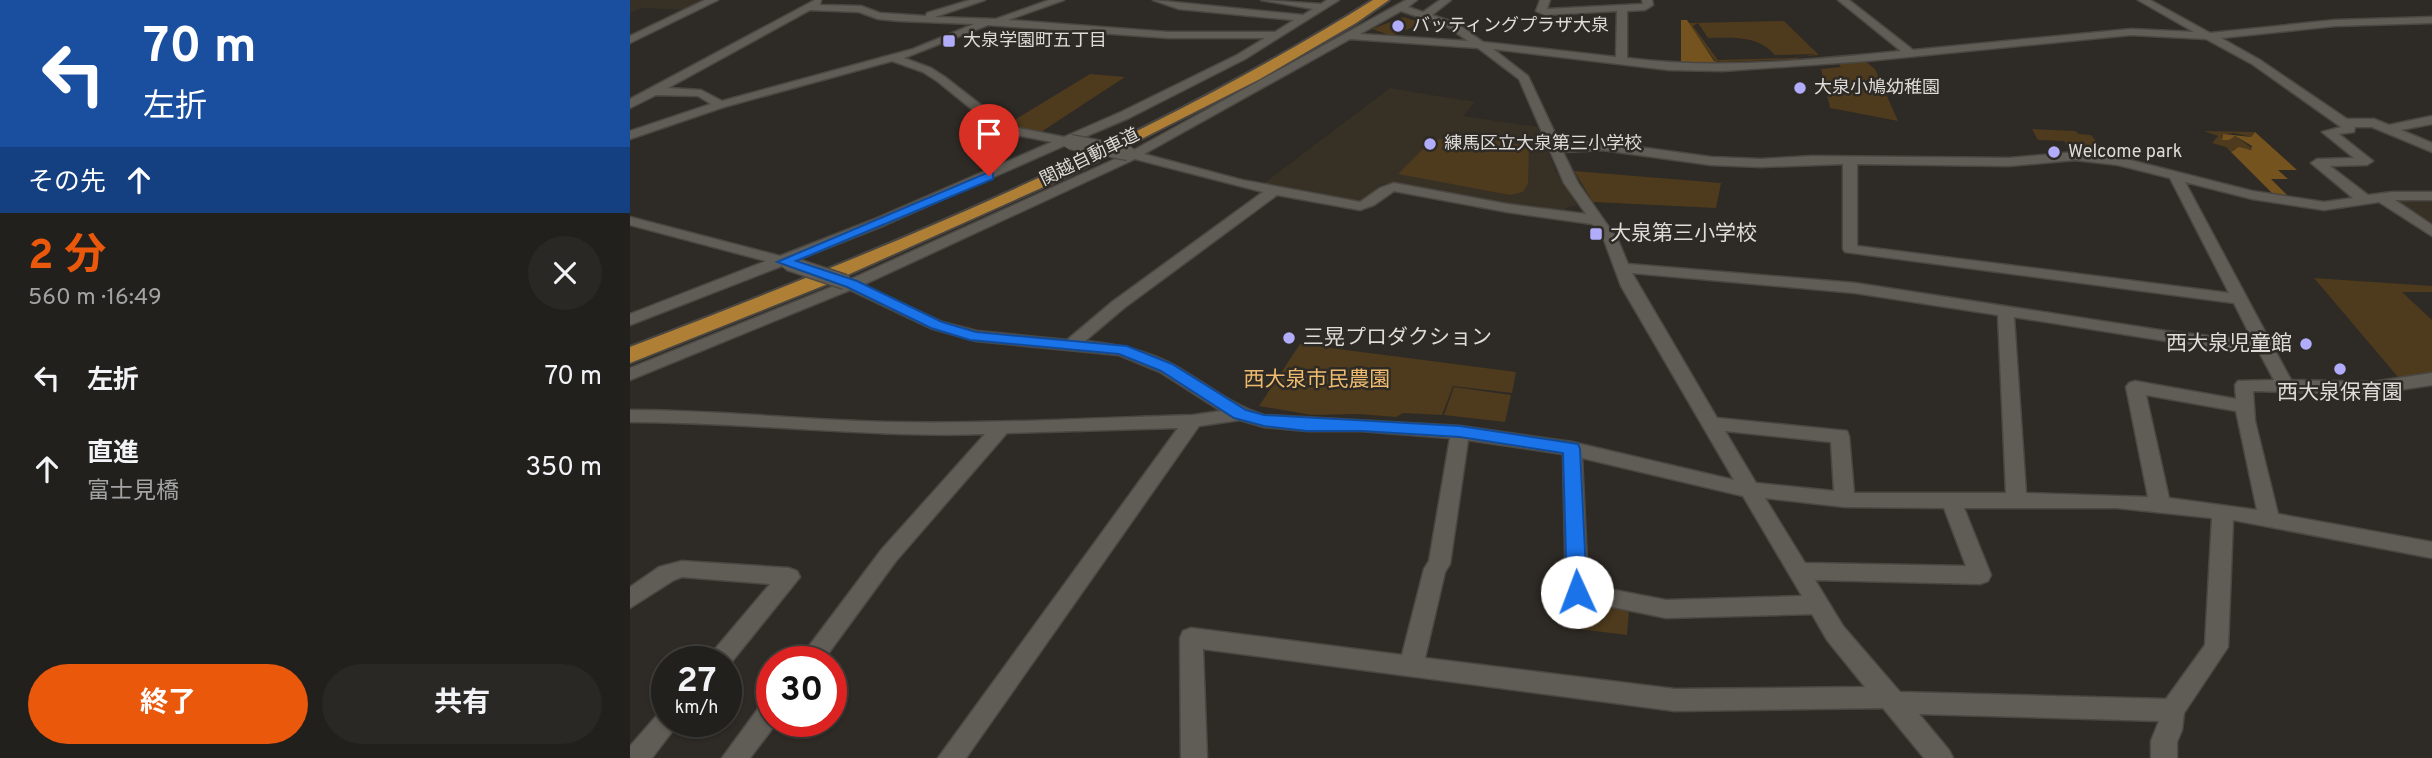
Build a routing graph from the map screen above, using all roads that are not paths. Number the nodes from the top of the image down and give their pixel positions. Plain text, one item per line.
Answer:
1 (713, 0) edge
2 (821, 0) edge
3 (980, 0) edge
4 (1157, 0) edge
5 (1266, 0) edge
6 (1362, 0) edge
7 (1382, 0) edge
8 (1446, 0) edge
9 (1545, 0) edge
10 (1647, 0) edge
11 (1843, 0) edge
12 (2143, 0) edge
13 (1050, 1) edge
14 (2168, 1) edge
15 (1328, 4) edge
16 (1406, 4) edge
17 (1592, 5) edge
18 (2154, 6) junction
19 (808, 7) junction
20 (1621, 8) junction
21 (1424, 16) junction
22 (1305, 18) junction
23 (921, 19) junction
24 (2426, 20) edge
25 (989, 22) junction
26 (2432, 28) edge
27 (1276, 36) junction
28 (1346, 36) junction
29 (2210, 36) junction
30 (630, 40) edge
31 (1482, 45) junction
32 (1910, 53) junction
33 (894, 58) junction
34 (1621, 60) junction
35 (638, 87) dead end
36 (657, 89) junction
37 (630, 104) edge
38 (720, 105) junction
39 (2432, 120) edge
40 (2344, 123) junction
41 (2387, 129) junction
42 (630, 135) edge
43 (1067, 142) junction
44 (1557, 148) junction
45 (2432, 148) edge
46 (1131, 154) junction
47 (1850, 160) junction
48 (2176, 177) junction
49 (1275, 190) junction
50 (2432, 195) edge
51 (2381, 197) junction
52 (2365, 200) junction
53 (1597, 220) junction
54 (630, 221) edge
55 (2432, 232) edge
56 (786, 262) junction
57 (1621, 268) junction
58 (848, 283) junction
59 (2240, 299) junction
60 (2006, 310) junction
61 (630, 320) edge
62 (630, 340) edge
63 (1071, 345) junction
64 (2265, 347) junction
65 (630, 356) edge
66 (630, 374) edge
67 (2432, 379) edge
68 (2286, 387) junction
69 (2245, 407) junction
70 (1240, 414) junction
71 (630, 416) edge
72 (1193, 421) junction
73 (1709, 423) junction
74 (1003, 426) junction
75 (1460, 432) junction
76 (1572, 449) junction
77 (1749, 490) junction
78 (1845, 500) junction
79 (2016, 501) junction
80 (1952, 502) junction
81 (2161, 504) junction
82 (2223, 511) junction
83 (2269, 519) junction
84 (2432, 550) edge
85 (1798, 571) junction
86 (630, 599) edge
87 (1818, 604) junction
88 (731, 646) edge
89 (820, 646) edge
90 (1411, 667) junction
91 (1891, 700) junction
92 (2172, 710) junction
93 (756, 731) edge
94 (654, 737) edge
95 (636, 758) edge
96 (735, 758) edge
97 (951, 758) edge
98 (1194, 758) edge
99 (1940, 758) edge
100 (2164, 758) edge

1 - 30 street
2 - 19 street
3 - 23 street
4 - 22 street
5 - 15 street
6 - 62 highway, 関越自動車道
7 - 65 highway, 関越自動車道
8 - 21 street
9 - 17 street
10 - 20 street
11 - 32 street
12 - 18 street
13 - 25 street
14 - 18 street
15 - 22 street
16 - 21 street
16 - 28 street
17 - 20 street
18 - 29 street
19 - 23 street
19 - 36 street
20 - 34 street
21 - 31 street
22 - 27 street
23 - 25 street
24 - 26 street
24 - 29 street
25 - 27 street
25 - 33 street
27 - 43 street
28 - 31 street
28 - 46 street
29 - 32 street
29 - 40 street
31 - 34 street
31 - 44 street
32 - 34 street
33 - 38 street
33 - 43 street
35 - 36 street
36 - 37 street
36 - 38 street
38 - 42 street
39 - 41 street
40 - 41 street
40 - 52 street
41 - 45 street
43 - 46 street, bridge
43 - 56 street
44 - 47 street
44 - 53 street
46 - 49 street
46 - 58 street
47 - 48 street
47 - 59 street
48 - 52 street
48 - 59 street
49 - 53 street
49 - 63 street
50 - 51 street
51 - 52 street
51 - 55 street
53 - 57 street
54 - 56 street
56 - 58 street, bridge
56 - 61 street
57 - 60 street
57 - 73 street
58 - 63 street
58 - 66 street
59 - 64 street
60 - 64 street
60 - 79 street
63 - 70 street
64 - 68 street
67 - 68 street
68 - 69 street
69 - 81 street
69 - 83 street
70 - 72 street
70 - 75 street
71 - 74 street
72 - 74 street
72 - 97 street
73 - 77 street
73 - 78 street
74 - 89 street
75 - 76 street
75 - 90 street
76 - 77 street
76 - 87 street
77 - 78 street
77 - 85 street
78 - 80 street
79 - 80 street
79 - 81 street
80 - 85 street
81 - 82 street
82 - 83 street
82 - 92 street
83 - 84 street
85 - 87 street
86 - 88 street
87 - 91 street
90 - 91 street
90 - 98 street
91 - 92 street
91 - 99 street
92 - 100 street
93 - 96 street
94 - 95 street

